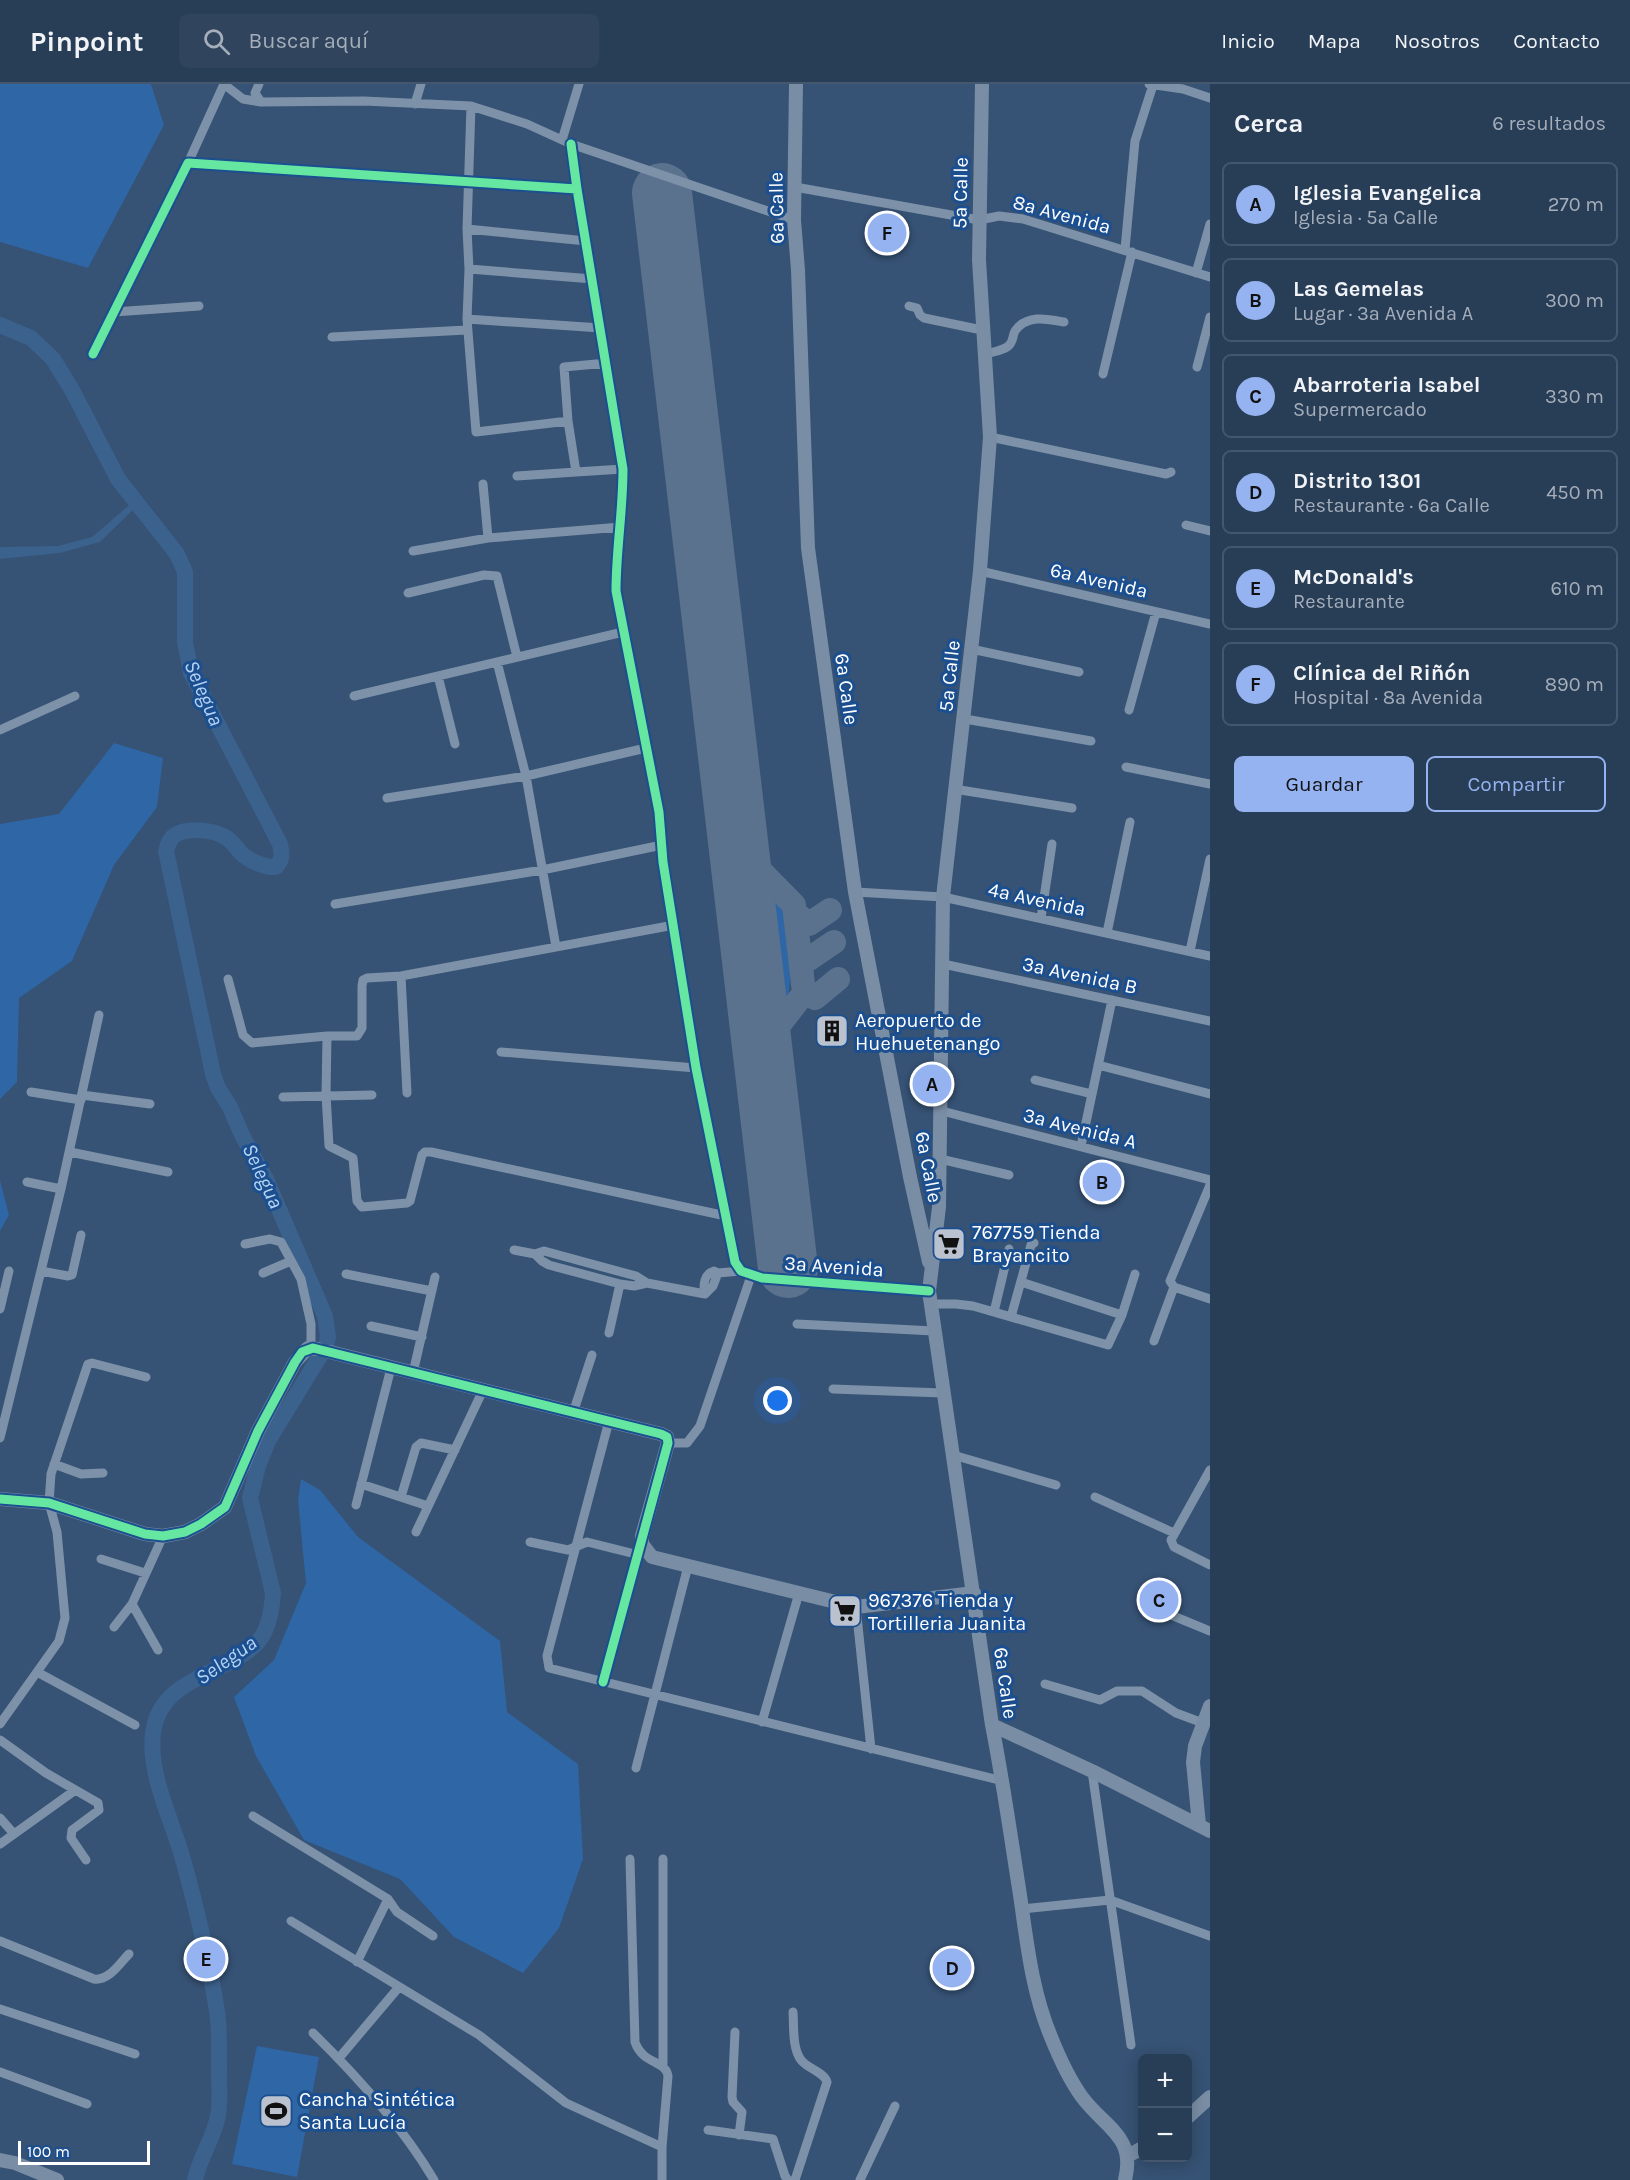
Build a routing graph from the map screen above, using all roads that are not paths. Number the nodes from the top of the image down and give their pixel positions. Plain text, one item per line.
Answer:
1 (225, 84) edge
2 (258, 84) edge
3 (421, 84) edge
4 (579, 84) edge
5 (796, 84) edge
6 (982, 84) edge
7 (1151, 84) edge
8 (1166, 85) edge
9 (1210, 98) edge
10 (261, 102) junction
11 (415, 104) junction
12 (471, 106) junction
13 (562, 140) junction
14 (572, 144) junction
15 (188, 163) junction
16 (470, 182) junction
17 (795, 187) junction
18 (577, 189) junction
19 (794, 220) junction
20 (979, 220) junction
21 (1210, 224) edge
22 (467, 229) junction
23 (586, 241) junction
24 (1128, 251) junction
25 (470, 269) junction
26 (1196, 273) junction
27 (1210, 277) edge
28 (593, 279) junction
29 (199, 306) dead end
30 (909, 306) dead end
31 (114, 312) junction
32 (1210, 317) edge
33 (467, 319) junction
34 (1064, 322) dead end
35 (601, 328) junction
36 (467, 330) junction
37 (982, 330) junction
38 (332, 337) dead end
39 (93, 354) dead end
40 (984, 355) junction
41 (607, 363) junction
42 (1197, 367) dead end
43 (1103, 374) dead end
44 (568, 421) junction
45 (990, 437) junction
46 (623, 470) junction
47 (576, 472) junction
48 (1172, 472) dead end
49 (517, 476) dead end
50 (483, 484) dead end
51 (1186, 525) dead end
52 (621, 527) junction
53 (1210, 531) edge
54 (488, 538) junction
55 (413, 551) dead end
56 (980, 571) junction
57 (408, 593) dead end
58 (1156, 612) junction
59 (1210, 624) edge
60 (623, 632) junction
61 (971, 649) junction
62 (517, 657) junction
63 (497, 662) junction
64 (1079, 672) dead end
65 (438, 676) junction
66 (75, 696) dead end
67 (354, 696) dead end
68 (1129, 710) dead end
69 (964, 719) junction
70 (0, 730) edge
71 (1091, 741) dead end
72 (455, 744) dead end
73 (646, 748) junction
74 (1126, 766) dead end
75 (526, 776) junction
76 (1210, 784) edge
77 (954, 789) junction
78 (387, 798) dead end
79 (1072, 808) dead end
80 (1130, 822) dead end
81 (1052, 844) dead end
82 (662, 845) junction
83 (1210, 859) edge
84 (542, 870) junction
85 (855, 892) junction
86 (943, 897) junction
87 (335, 904) dead end
88 (1041, 918) junction
89 (674, 925) junction
90 (1107, 933) junction
91 (556, 947) junction
92 (1190, 951) junction
93 (1210, 956) edge
94 (943, 964) junction
95 (401, 976) junction
96 (228, 979) dead end
97 (1112, 1000) junction
98 (99, 1015) dead end
99 (1210, 1021) edge
100 (327, 1036) junction
101 (501, 1052) dead end
102 (1098, 1065) junction
103 (696, 1068) junction
104 (1035, 1080) dead end
105 (31, 1092) dead end
106 (407, 1093) dead end
107 (1092, 1094) junction
108 (1210, 1094) edge
109 (326, 1095) junction
110 (372, 1095) dead end
111 (82, 1097) junction
112 (283, 1097) dead end
113 (150, 1104) dead end
114 (942, 1111) junction
115 (1081, 1146) junction
116 (70, 1152) junction
117 (940, 1159) junction
118 (168, 1172) dead end
119 (1009, 1175) dead end
120 (1210, 1180) edge
121 (27, 1182) dead end
122 (1210, 1185) edge
123 (61, 1189) junction
124 (726, 1216) junction
125 (81, 1235) dead end
126 (1034, 1243) dead end
127 (245, 1244) dead end
128 (1009, 1249) dead end
129 (514, 1250) dead end
130 (535, 1254) junction
131 (291, 1261) junction
132 (739, 1269) junction
133 (9, 1271) dead end
134 (41, 1271) junction
135 (932, 1272) junction
136 (263, 1273) dead end
137 (346, 1274) dead end
138 (1135, 1274) dead end
139 (751, 1276) junction
140 (435, 1277) dead end
141 (1021, 1282) junction
142 (646, 1283) junction
143 (620, 1284) junction
144 (1174, 1287) junction
145 (432, 1291) junction
146 (930, 1298) junction
147 (1210, 1299) edge
148 (0, 1309) edge
149 (994, 1312) junction
150 (1122, 1314) junction
151 (1011, 1317) junction
152 (797, 1324) dead end
153 (371, 1326) dead end
154 (934, 1331) junction
155 (609, 1333) dead end
156 (422, 1337) junction
157 (1154, 1341) dead end
158 (320, 1350) junction
159 (592, 1355) dead end
160 (391, 1368) junction
161 (413, 1373) junction
162 (147, 1377) dead end
163 (833, 1389) dead end
164 (483, 1390) junction
165 (943, 1393) junction
166 (573, 1413) junction
167 (609, 1421) junction
168 (0, 1438) edge
169 (669, 1443) junction
170 (455, 1450) junction
171 (953, 1455) junction
172 (54, 1464) junction
173 (1210, 1470) edge
174 (103, 1473) dead end
175 (361, 1484) junction
176 (1056, 1485) dead end
177 (401, 1497) junction
178 (1095, 1497) dead end
179 (0, 1499) edge
180 (49, 1503) junction
181 (356, 1505) dead end
182 (428, 1506) junction
183 (416, 1532) dead end
184 (1174, 1533) junction
185 (163, 1536) junction
186 (530, 1542) dead end
187 (575, 1547) junction
188 (640, 1550) junction
189 (100, 1560) dead end
190 (1210, 1565) edge
191 (688, 1566) junction
192 (145, 1573) junction
193 (799, 1593) junction
194 (974, 1593) junction
195 (132, 1604) junction
196 (856, 1607) junction
197 (1154, 1608) dead end
198 (114, 1627) dead end
199 (1210, 1631) edge
200 (158, 1650) dead end
201 (37, 1672) junction
202 (603, 1682) junction
203 (1045, 1684) dead end
204 (653, 1695) junction
205 (1210, 1706) edge
206 (762, 1722) junction
207 (1203, 1723) junction
208 (0, 1724) edge
209 (135, 1725) dead end
210 (992, 1725) junction
211 (0, 1740) edge
212 (871, 1749) junction
213 (636, 1768) dead end
214 (1092, 1771) junction
215 (1003, 1781) junction
216 (74, 1791) junction
217 (254, 1816) dead end
218 (0, 1818) edge
219 (1204, 1828) edge
220 (14, 1834) junction
221 (0, 1844) edge
222 (630, 1858) dead end
223 (86, 1860) dead end
224 (663, 1860) dead end
225 (388, 1899) junction
226 (1110, 1900) junction
227 (1022, 1909) junction
228 (291, 1921) dead end
229 (433, 1936) dead end
230 (1210, 1936) edge
231 (0, 1941) edge
232 (129, 1954) dead end
233 (357, 1962) junction
234 (399, 1987) junction
235 (0, 2009) edge
236 (793, 2012) dead end
237 (735, 2032) dead end
238 (313, 2033) dead end
239 (1131, 2044) dead end
240 (135, 2054) dead end
241 (339, 2058) junction
242 (663, 2066) junction
243 (0, 2072) edge
244 (1210, 2097) edge
245 (87, 2104) dead end
246 (896, 2106) dead end
247 (1192, 2113) edge
248 (708, 2130) dead end
249 (739, 2135) junction
250 (662, 2147) junction
251 (1138, 2151) edge
252 (1128, 2156) junction
253 (0, 2160) edge
254 (57, 2180) edge
255 (434, 2180) edge
256 (662, 2180) edge
257 (788, 2180) edge
258 (795, 2180) edge
259 (860, 2180) edge
260 (1125, 2180) edge

1 - 10 street
1 - 15 street
2 - 10 street
3 - 11 street
4 - 13 street
5 - 17 street, 6a Calle
6 - 20 street, 5a Calle
7 - 8 street
7 - 24 street
8 - 9 street
10 - 11 street
11 - 12 street
12 - 13 street
12 - 16 street
13 - 14 street
14 - 18 street
14 - 19 street
15 - 16 street
15 - 31 street
16 - 18 street
16 - 22 street
17 - 19 street, 6a Calle
17 - 20 street, 8a Avenida
18 - 23 street
19 - 85 street, 6a Calle
20 - 24 street, 8a Avenida
20 - 37 street, 5a Calle
21 - 26 street
22 - 23 street
22 - 25 street
23 - 28 street
24 - 26 street, 8a Avenida
24 - 43 street
25 - 28 street
25 - 33 street
26 - 27 street, 8a Avenida
28 - 35 street
29 - 31 street
30 - 37 street
31 - 39 street
32 - 42 street
33 - 35 street
33 - 36 street
34 - 40 street
35 - 41 street
36 - 38 street
36 - 44 street
37 - 40 street, 5a Calle
40 - 45 street, 5a Calle
41 - 44 street
41 - 46 street
44 - 47 street
45 - 48 street
45 - 56 street, 5a Calle
46 - 47 street
46 - 52 street
47 - 49 street
50 - 54 street
51 - 53 street
52 - 54 street
52 - 60 street
54 - 55 street
56 - 58 street, 6a Avenida
56 - 61 street, 5a Calle
57 - 62 street
58 - 59 street, 6a Avenida
58 - 68 street
60 - 62 street
60 - 73 street
61 - 64 street
61 - 69 street, 5a Calle
62 - 63 street
63 - 65 street
63 - 75 street
65 - 67 street
65 - 72 street
66 - 70 street
69 - 71 street
69 - 77 street, 5a Calle
73 - 75 street
73 - 82 street
74 - 76 street
75 - 78 street
75 - 84 street
77 - 79 street
77 - 86 street, 5a Calle
80 - 90 street
81 - 88 street
82 - 84 street
82 - 89 street
83 - 92 street
84 - 87 street
84 - 91 street
85 - 86 street, 4a Avenida
85 - 135 street, 6a Calle
86 - 88 street, 4a Avenida
86 - 94 street, 5a Calle
88 - 90 street, 4a Avenida
89 - 91 street
89 - 103 street
90 - 92 street, 4a Avenida
91 - 95 street
92 - 93 street, 4a Avenida
94 - 97 street, 3a Avenida B
94 - 114 street, 5a Calle
95 - 100 street
95 - 106 street
96 - 100 street
97 - 99 street, 3a Avenida B
97 - 102 street
98 - 111 street
100 - 109 street
101 - 103 street
102 - 107 street
102 - 108 street
103 - 124 street
104 - 107 street
105 - 111 street
107 - 115 street
109 - 110 street
109 - 112 street
109 - 124 street
111 - 113 street
111 - 116 street
114 - 115 street, 3a Avenida A
114 - 117 street, 5a Calle
115 - 120 street, 3a Avenida A
116 - 118 street
116 - 123 street
117 - 119 street
117 - 135 street, 5a Calle
121 - 123 street
122 - 144 street
123 - 134 street
124 - 132 street
125 - 134 street
126 - 141 street
127 - 131 street
128 - 149 street
129 - 130 street
130 - 142 street
130 - 143 street
131 - 136 street
131 - 158 street
132 - 139 street, 3a Avenida
132 - 142 street
133 - 148 street
134 - 168 street
135 - 146 street, 6a Calle
137 - 145 street
138 - 150 street
139 - 146 street, 3a Avenida
139 - 169 street
140 - 145 street
141 - 150 street
141 - 151 street
142 - 143 street
143 - 155 street
144 - 147 street
144 - 157 street
145 - 156 street
146 - 149 street, 3a Avenida
146 - 154 street, 6a Calle
149 - 151 street, 3a Avenida
150 - 151 street, 3a Avenida
152 - 154 street
153 - 156 street
154 - 165 street, 6a Calle
156 - 161 street
158 - 160 street
158 - 185 street
159 - 166 street
160 - 161 street
160 - 175 street
161 - 164 street
162 - 172 street
163 - 165 street
164 - 166 street
164 - 170 street
165 - 171 street, 6a Calle
166 - 167 street
167 - 169 street
167 - 187 street
169 - 188 street
170 - 177 street
170 - 182 street
171 - 176 street
171 - 194 street, 6a Calle
172 - 174 street
172 - 180 street
173 - 184 street
175 - 177 street
175 - 181 street
177 - 182 street
178 - 184 street
179 - 180 street
180 - 185 street
180 - 201 street
182 - 183 street
184 - 190 street
185 - 192 street
186 - 187 street
187 - 188 street
187 - 202 street
188 - 191 street
188 - 202 street
189 - 192 street
191 - 193 street
191 - 204 street
192 - 195 street
193 - 196 street
193 - 206 street
194 - 196 street
194 - 210 street, 6a Calle
195 - 198 street
195 - 200 street
196 - 212 street
197 - 199 street
201 - 208 street
201 - 209 street
202 - 204 street
203 - 207 street
204 - 206 street
204 - 213 street
205 - 207 street
206 - 212 street
207 - 219 street
210 - 214 street
210 - 215 street, 6a Calle
211 - 216 street
212 - 215 street
214 - 219 street
214 - 226 street
215 - 227 street, 6a Calle
216 - 220 street
216 - 223 street
217 - 225 street
218 - 220 street
220 - 221 street
222 - 242 street
224 - 242 street
225 - 229 street
225 - 233 street
226 - 227 street
226 - 230 street
226 - 239 street
227 - 252 street, 6a Calle
228 - 233 street
231 - 232 street
233 - 234 street
234 - 241 street
234 - 250 street
235 - 240 street
236 - 258 street
237 - 249 street
238 - 241 street
241 - 255 street
242 - 250 street
243 - 245 street
244 - 247 street
246 - 259 street
248 - 249 street
249 - 257 street
250 - 256 street
251 - 252 street
252 - 260 street
253 - 254 street

